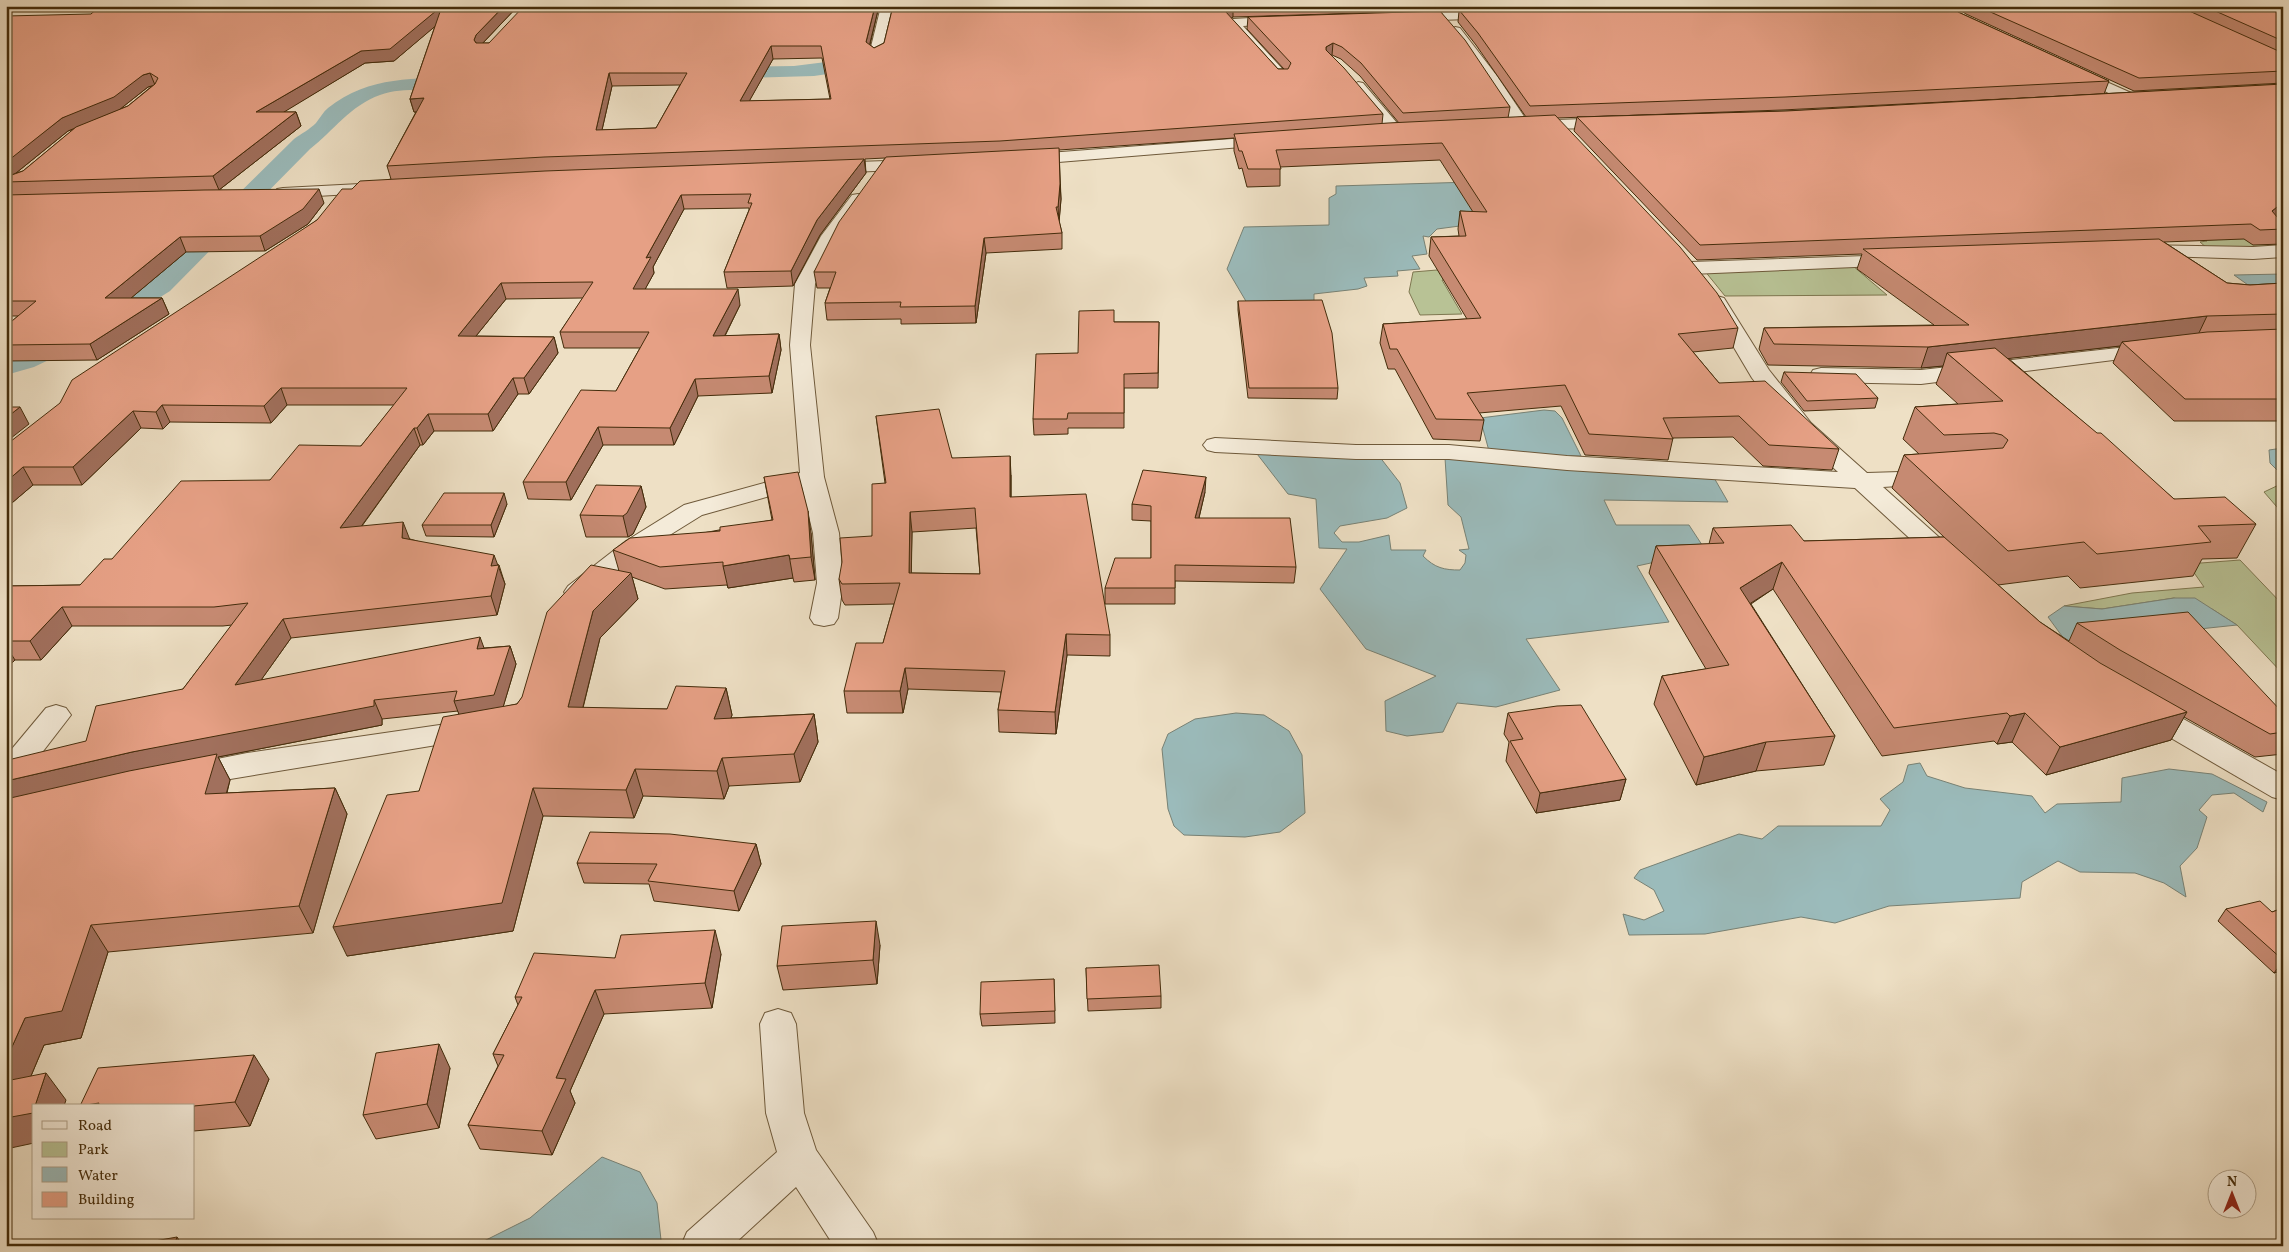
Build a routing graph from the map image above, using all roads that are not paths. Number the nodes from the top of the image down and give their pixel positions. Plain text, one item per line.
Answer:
1 (888, 6) edge
2 (1439, 11) edge
3 (1507, 15) edge
4 (1394, 18) edge
5 (1295, 20) edge
6 (876, 55) edge
7 (2056, 64) edge
8 (1349, 76) edge
9 (1282, 77) edge
10 (2152, 98) edge
11 (2132, 99) junction
12 (2096, 100) edge
13 (1624, 122) edge
14 (1557, 125) junction
15 (1522, 126) junction
16 (1503, 127) edge
17 (1417, 132) edge
18 (1397, 133) junction
19 (1378, 134) edge
20 (1288, 140) edge
21 (1574, 143) edge
22 (1001, 162) edge
23 (932, 164) edge
24 (882, 166) junction
25 (815, 169) edge
26 (395, 187) edge
27 (347, 189) junction
28 (262, 194) edge
29 (331, 209) edge
30 (1674, 250) edge
31 (2126, 251) edge
32 (2283, 251) edge
33 (1910, 260) edge
34 (1692, 268) junction
35 (2171, 348) edge
36 (1760, 373) junction
37 (1215, 445) dead end
38 (1957, 476) edge
39 (812, 477) junction
40 (1860, 481) junction
41 (1966, 576) edge
42 (561, 609) edge
43 (824, 618) dead end
44 (2130, 701) edge
45 (56, 715) dead end
46 (504, 726) edge
47 (2283, 764) edge
48 (2246, 768) junction
49 (6, 777) edge
50 (162, 780) edge
51 (2283, 789) edge
52 (778, 1024) dead end
53 (799, 1158) junction
54 (702, 1246) edge
55 (858, 1246) edge

1 - 6 street
2 - 3 street
2 - 4 street
2 - 15 street
5 - 9 street
7 - 11 street
8 - 18 street
10 - 11 street
11 - 12 street
13 - 14 street
14 - 15 street
14 - 21 street
15 - 16 street
17 - 18 street
18 - 19 street
20 - 22 street
23 - 24 street
24 - 25 street
24 - 39 street
26 - 27 street
27 - 28 street
27 - 29 street
30 - 34 street
31 - 32 street
33 - 34 street
34 - 36 street
35 - 36 street
36 - 40 street
37 - 40 street
38 - 40 street
39 - 42 street
39 - 43 street
40 - 41 street
44 - 48 street
45 - 49 street
46 - 50 street
47 - 48 street
48 - 51 street
52 - 53 street
53 - 54 street
53 - 55 street

